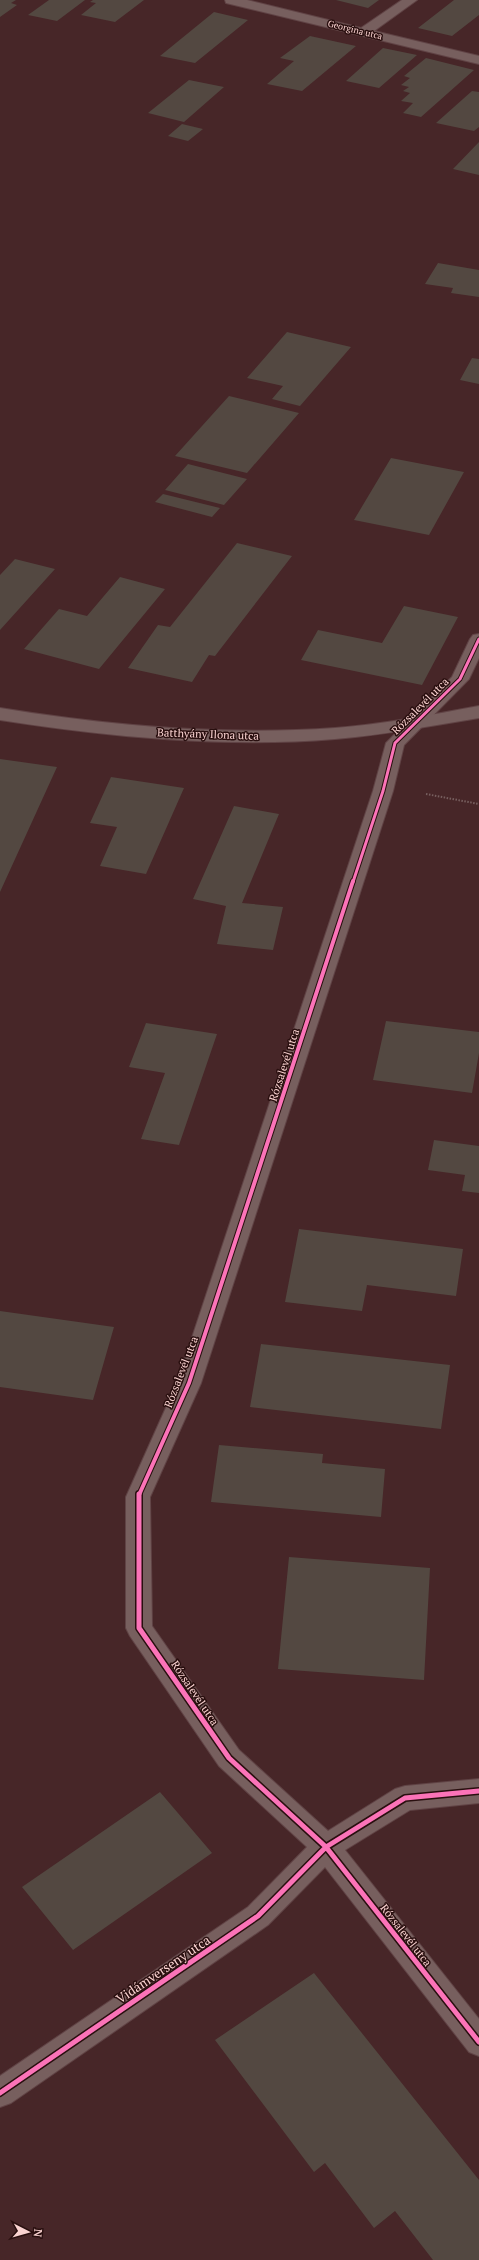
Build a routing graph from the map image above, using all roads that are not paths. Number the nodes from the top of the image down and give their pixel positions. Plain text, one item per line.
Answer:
1 (231, 0) edge
2 (411, 0) edge
3 (363, 32) junction
4 (479, 60) edge
5 (479, 639) edge
6 (479, 712) edge
7 (0, 714) edge
8 (417, 723) junction
9 (479, 1791) edge
10 (326, 1847) junction
11 (479, 2042) edge
12 (0, 2093) edge

1 - 3 street, Georgina utca
2 - 3 street
3 - 4 street, Georgina utca
5 - 8 street, Rózsalevél utca
6 - 8 street, Batthyány Ilona utca
7 - 8 street, Batthyány Ilona utca
8 - 10 street, Rózsalevél utca
9 - 10 street, Vidámverseny utca
10 - 11 street, Rózsalevél utca
10 - 12 street, Vidámverseny utca

